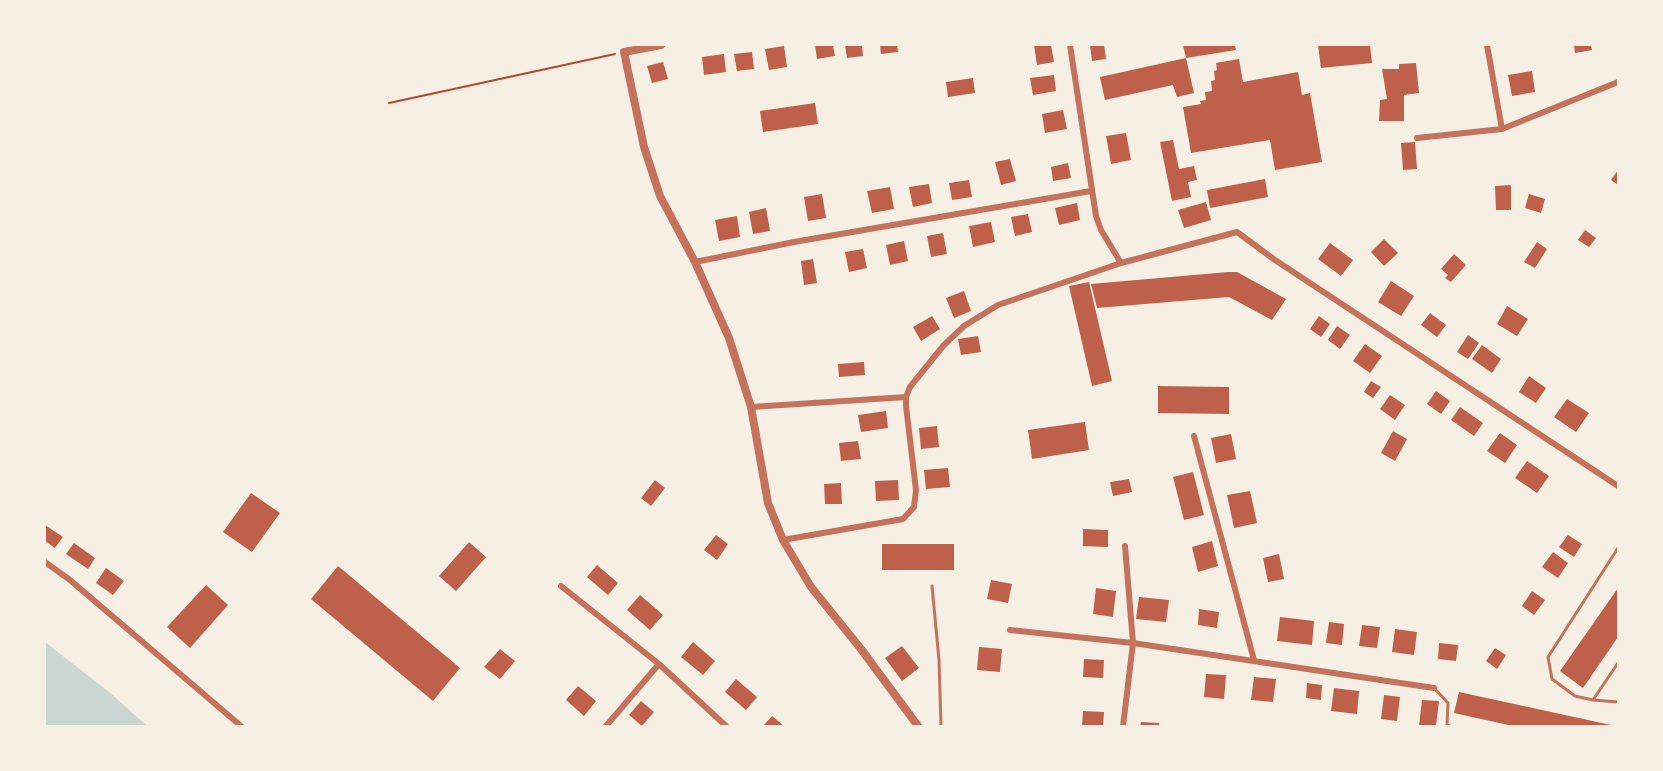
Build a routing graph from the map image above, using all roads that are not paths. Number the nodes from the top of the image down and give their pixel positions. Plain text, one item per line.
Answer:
1 (661, 45) edge
2 (1071, 45) edge
3 (1487, 45) edge
4 (623, 48) edge
5 (1618, 82) edge
6 (1502, 129) junction
7 (1417, 138) dead end
8 (1091, 191) junction
9 (695, 262) junction
10 (1121, 263) junction
11 (906, 397) junction
12 (751, 406) junction
13 (1194, 436) dead end
14 (1618, 486) edge
15 (783, 540) junction
16 (1125, 546) dead end
17 (1618, 548) edge
18 (45, 562) edge
19 (561, 586) dead end
20 (932, 586) dead end
21 (1011, 630) dead end
22 (1133, 643) junction
23 (1254, 660) junction
24 (1618, 663) edge
25 (659, 664) junction
26 (1434, 688) joint
27 (1593, 700) junction
28 (1618, 702) edge
29 (241, 726) edge
30 (606, 726) edge
31 (726, 726) edge
32 (918, 726) edge
33 (941, 726) edge
34 (1124, 726) edge
35 (1450, 726) edge

1 - 4 street
2 - 8 street
3 - 6 street
4 - 9 street
5 - 6 street
6 - 7 street
8 - 9 street
8 - 10 street
9 - 12 street
10 - 11 street
10 - 14 street
11 - 12 street
11 - 15 street
12 - 15 street
13 - 23 street
15 - 32 street
16 - 22 street
17 - 27 lane
18 - 29 street
19 - 25 street
20 - 33 lane
21 - 22 street
22 - 23 street
22 - 34 street
23 - 26 street
24 - 27 lane
25 - 30 street
25 - 31 street
26 - 35 lane
27 - 28 lane

